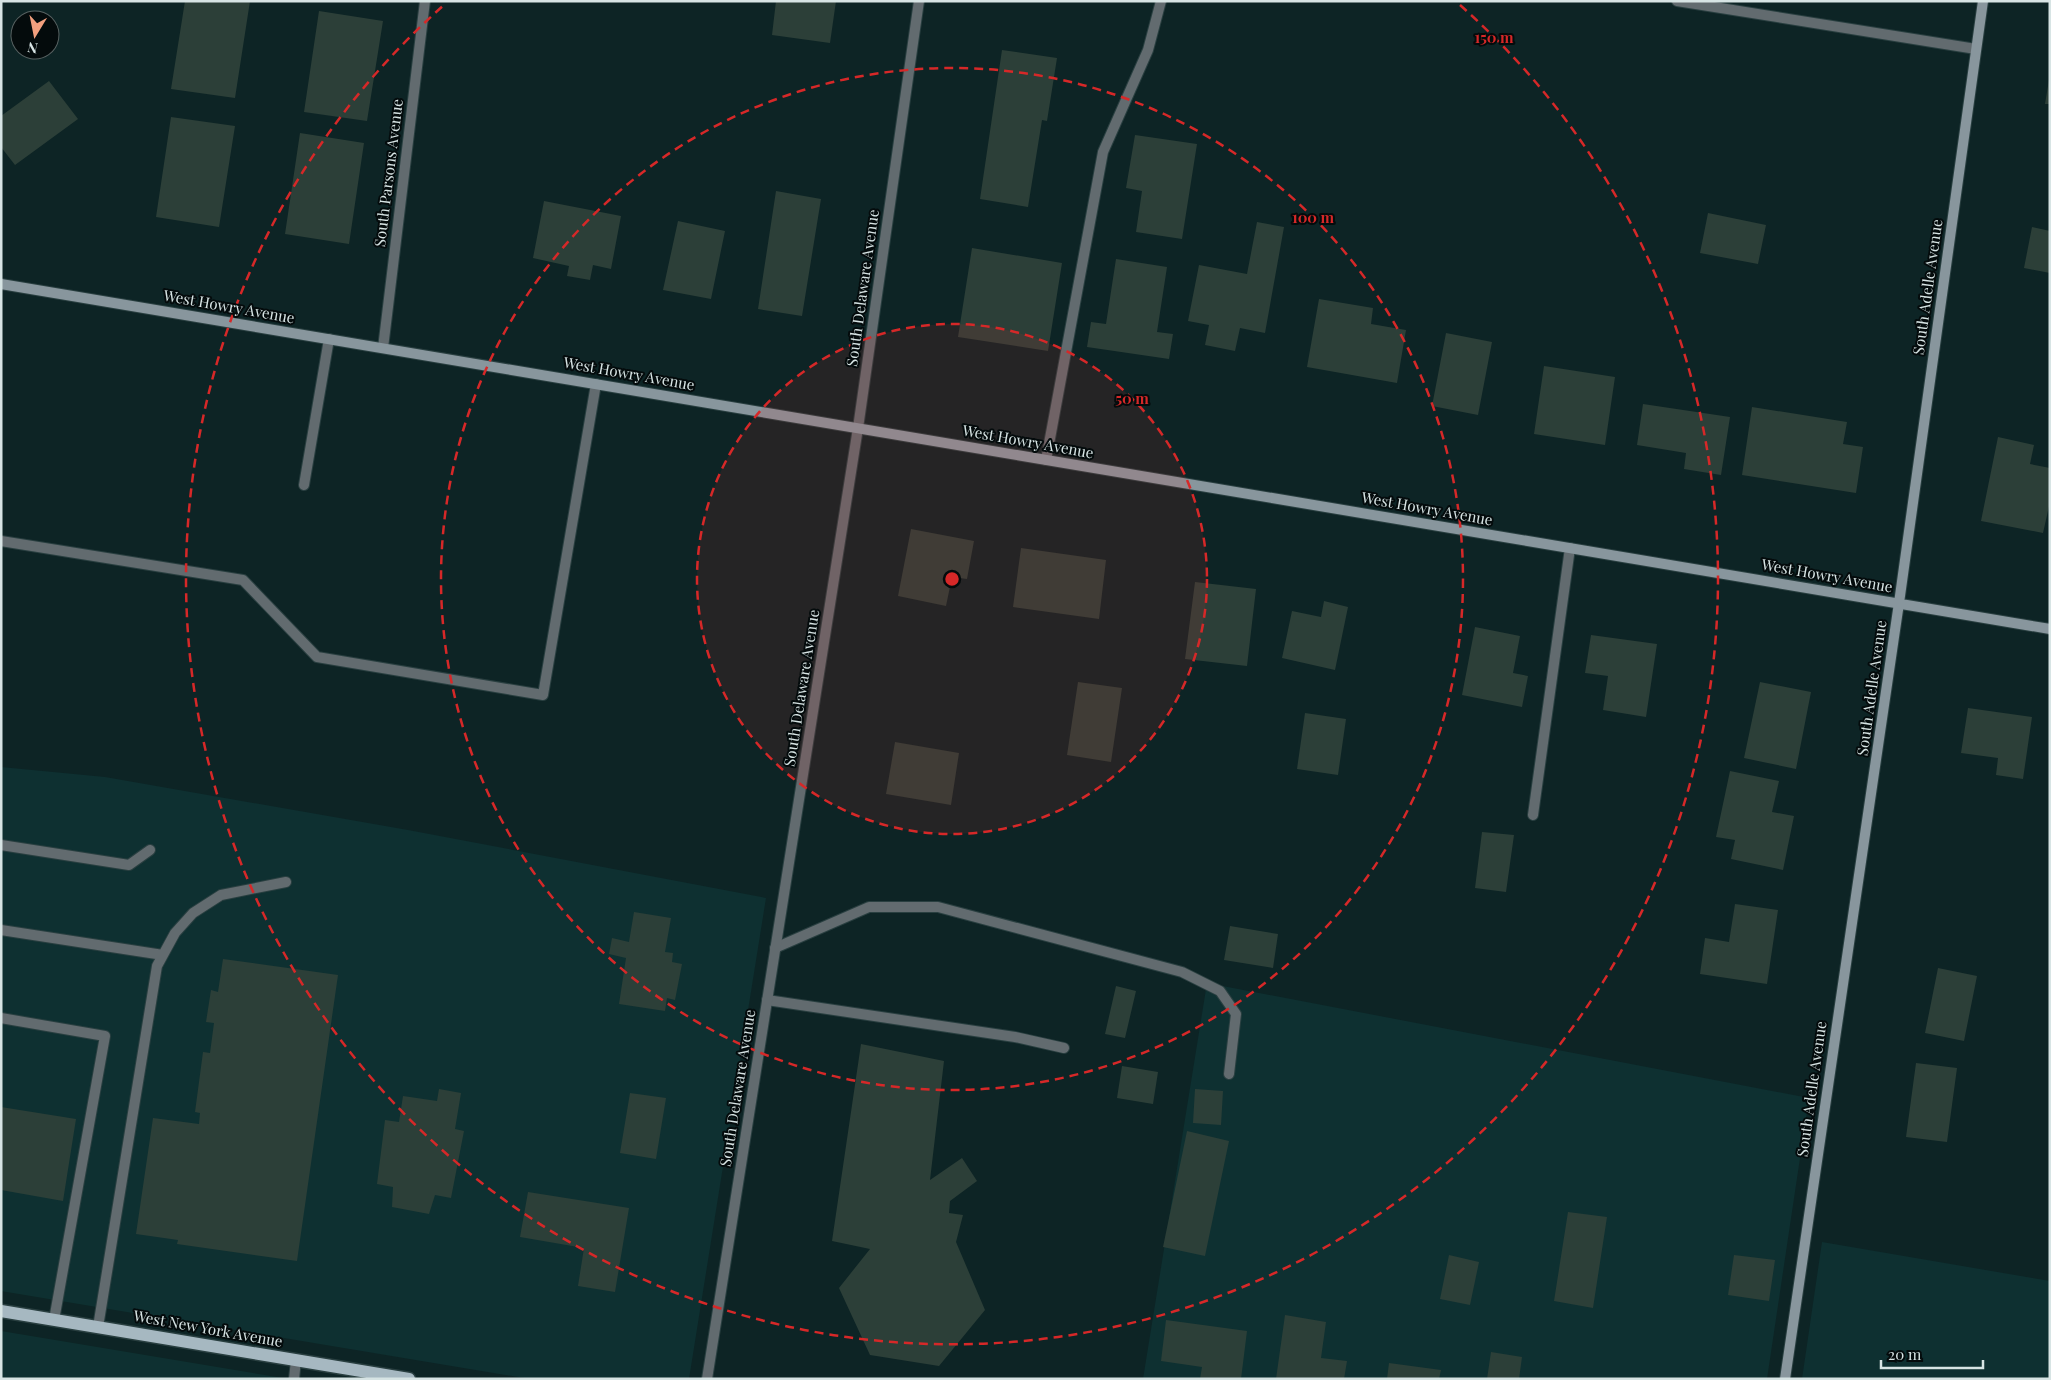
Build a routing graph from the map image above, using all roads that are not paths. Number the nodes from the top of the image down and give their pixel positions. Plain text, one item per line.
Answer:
1 (425, 1) edge
2 (919, 1) edge
3 (1161, 1) edge
4 (1677, 1) edge
5 (1982, 1) edge
6 (1976, 49) junction
7 (1, 284) edge
8 (329, 339) junction
9 (383, 348) junction
10 (596, 384) junction
11 (858, 428) junction
12 (1046, 460) junction
13 (304, 485) dead end
14 (1, 541) edge
15 (1570, 548) junction
16 (1899, 603) junction
17 (2050, 629) edge
18 (1533, 815) dead end
19 (1, 845) edge
20 (150, 850) dead end
21 (286, 882) dead end
22 (1, 930) edge
23 (775, 948) junction
24 (163, 955) junction
25 (767, 1000) junction
26 (1, 1018) edge
27 (1064, 1048) dead end
28 (1229, 1074) dead end
29 (1, 1311) edge
30 (54, 1320) junction
31 (98, 1327) junction
32 (296, 1360) junction
33 (294, 1379) edge
34 (408, 1379) edge
35 (707, 1379) edge
36 (1784, 1379) edge

1 - 9 street, South Parsons Avenue
2 - 11 street, South Delaware Avenue
3 - 12 street
4 - 6 street
5 - 6 street, South Adelle Avenue
6 - 16 street, South Adelle Avenue
7 - 8 street, West Howry Avenue
8 - 9 street, West Howry Avenue
8 - 13 street
9 - 10 street, West Howry Avenue
10 - 11 street, West Howry Avenue
10 - 14 street
11 - 12 street, West Howry Avenue
11 - 23 street, South Delaware Avenue
12 - 15 street, West Howry Avenue
15 - 16 street, West Howry Avenue
15 - 18 street
16 - 17 street, West Howry Avenue
16 - 36 street, South Adelle Avenue
19 - 20 street
21 - 24 street
22 - 24 street
23 - 25 street, South Delaware Avenue
23 - 28 street
24 - 31 street
25 - 27 street
25 - 35 street, South Delaware Avenue
26 - 30 street
29 - 30 main road, West New York Avenue
30 - 31 main road, West New York Avenue
31 - 32 main road, West New York Avenue
32 - 33 street
32 - 34 main road, West New York Avenue

